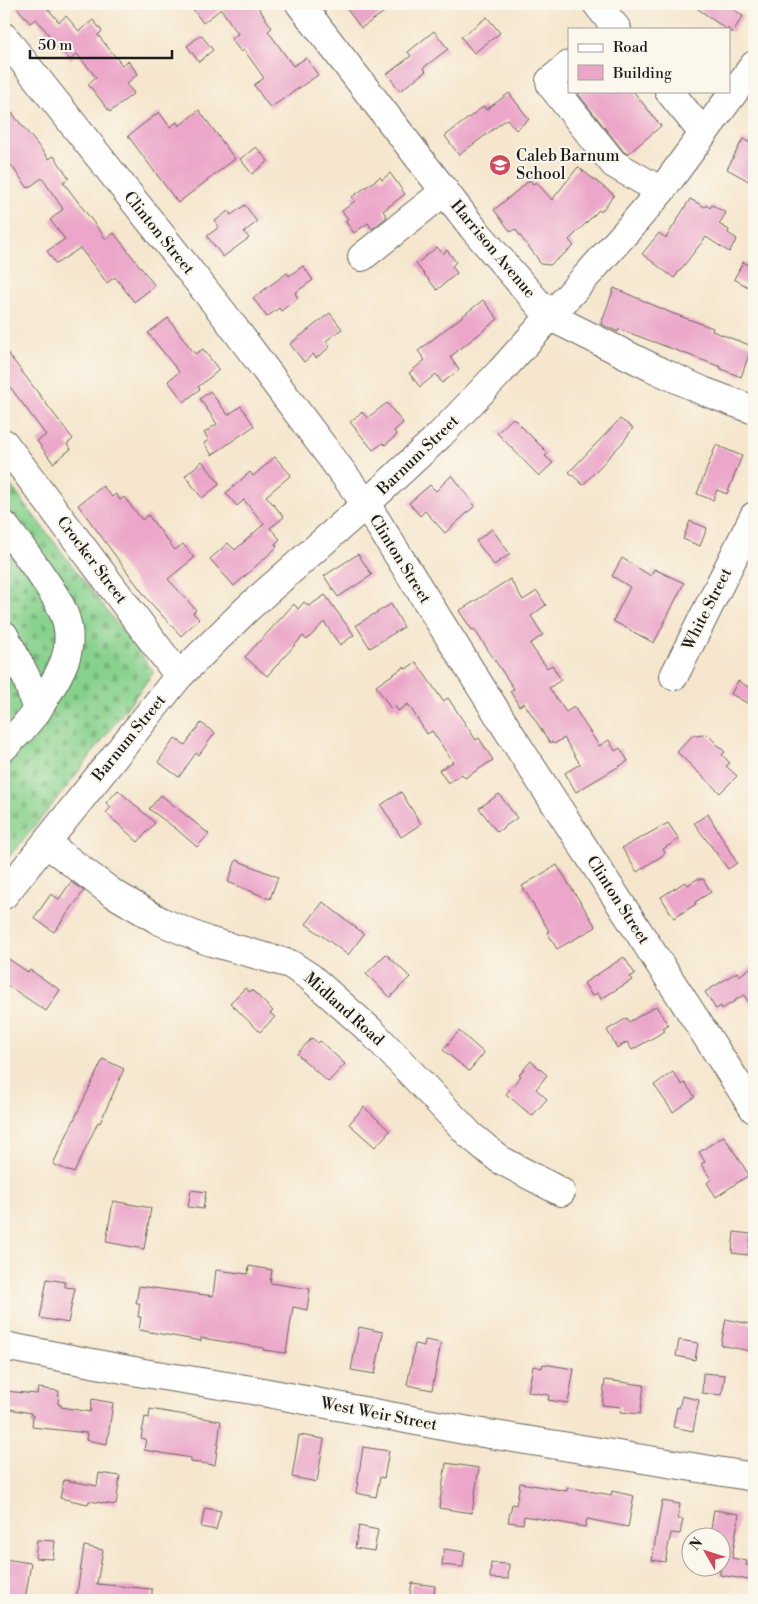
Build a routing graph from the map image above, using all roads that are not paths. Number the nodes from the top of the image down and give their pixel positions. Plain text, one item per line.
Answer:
1 (300, 4) edge
2 (597, 4) edge
3 (616, 28) edge
4 (4, 37) edge
5 (754, 65) edge
6 (568, 66) edge
7 (669, 92) edge
8 (703, 133) junction
9 (445, 191) junction
10 (660, 191) junction
11 (362, 257) dead end
12 (550, 316) junction
13 (754, 410) edge
14 (4, 443) edge
15 (366, 504) junction
16 (754, 516) edge
17 (4, 525) edge
18 (4, 635) edge
19 (179, 676) junction
20 (674, 676) dead end
21 (37, 711) junction
22 (4, 747) edge
23 (46, 842) junction
24 (4, 895) edge
25 (754, 1109) edge
26 (561, 1192) dead end
27 (4, 1346) edge
28 (754, 1477) edge

1 - 9 street, Harrison Avenue
2 - 3 street
4 - 15 street, Clinton Street
5 - 8 street, Barnum Street
6 - 10 street
7 - 8 street
8 - 10 street, Barnum Street
9 - 11 street
9 - 12 street, Harrison Avenue
10 - 12 street, Barnum Street
12 - 13 street, Harrison Avenue
12 - 15 street, Barnum Street
14 - 19 street, Crocker Street
15 - 19 street, Barnum Street
15 - 25 street, Clinton Street
16 - 20 street, White Street
17 - 21 street
18 - 21 street
19 - 23 street, Barnum Street
21 - 22 street
23 - 24 street, Barnum Street
23 - 26 street, Midland Road
27 - 28 street, West Weir Street

